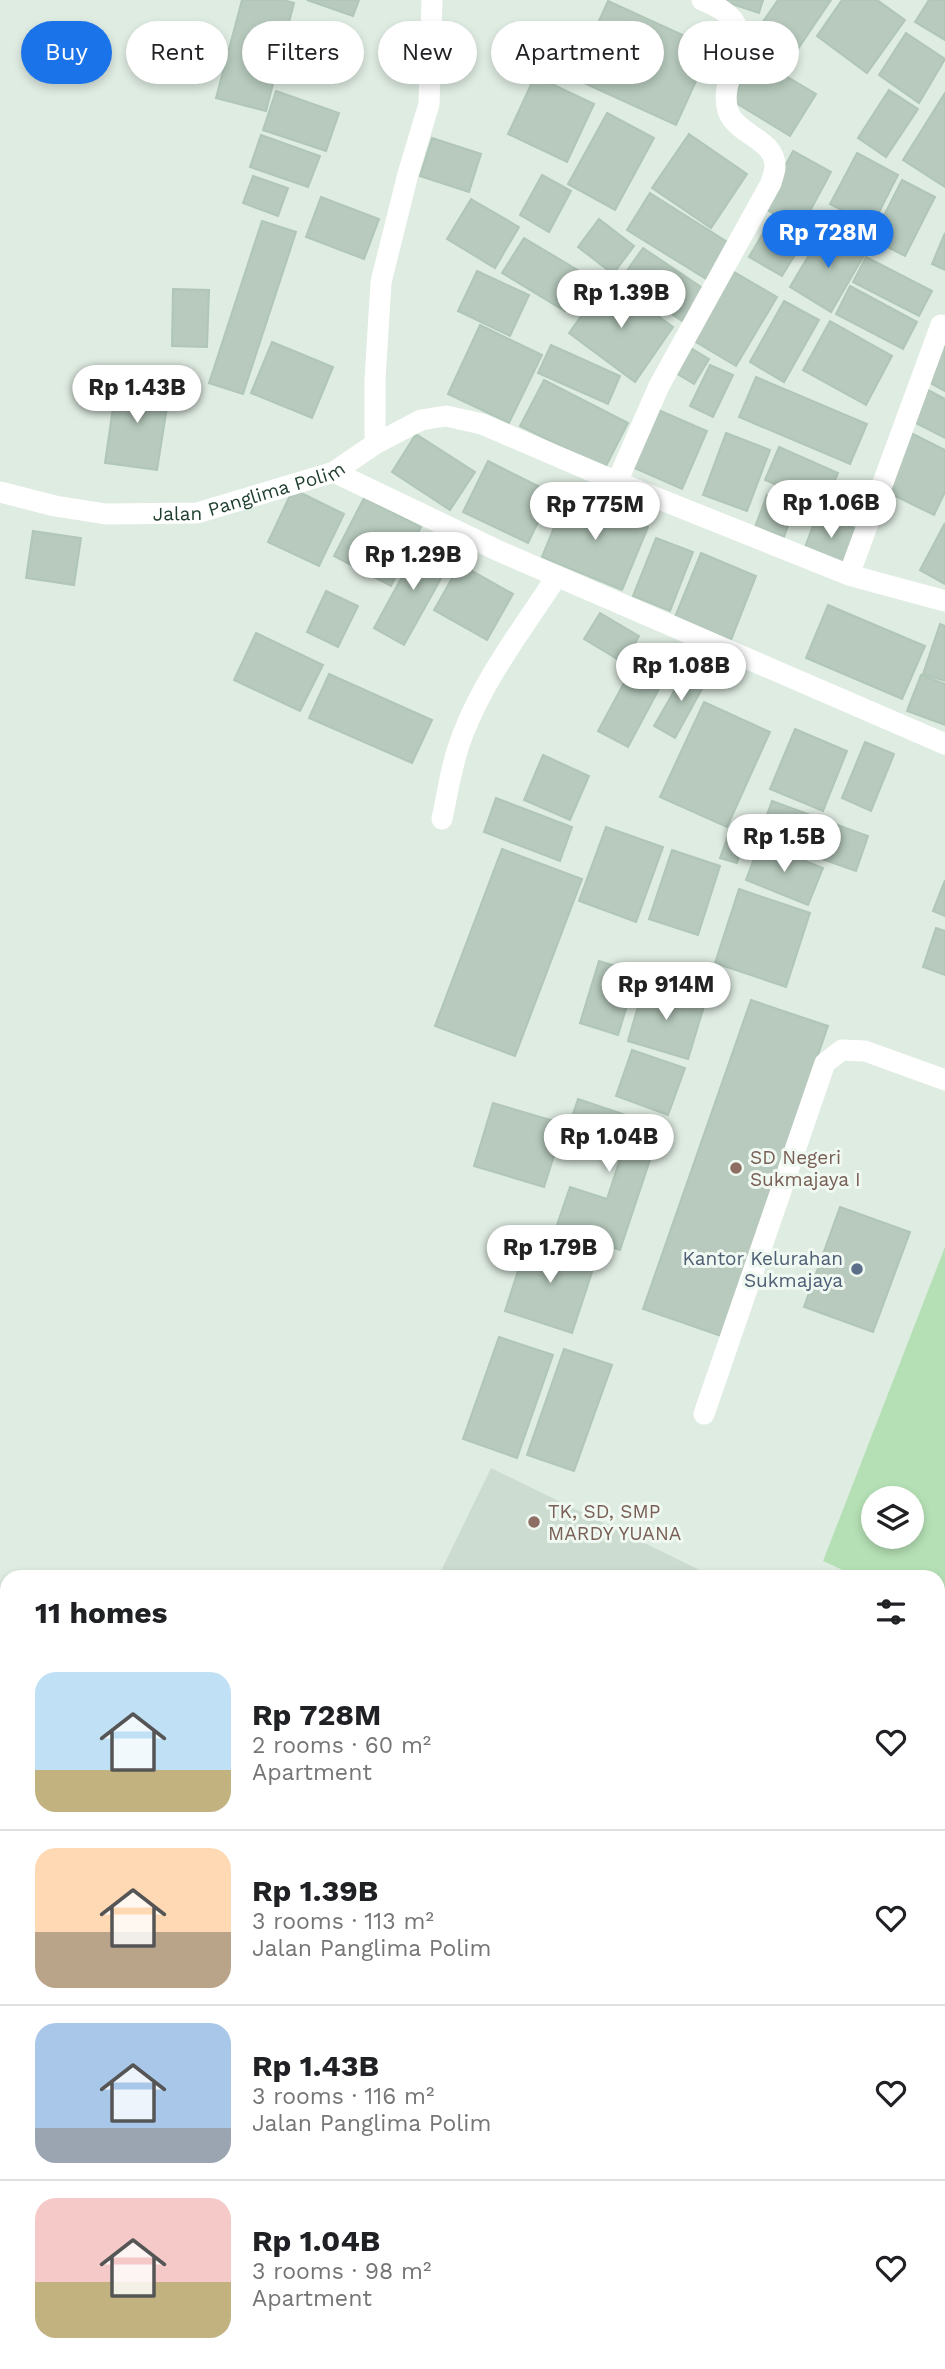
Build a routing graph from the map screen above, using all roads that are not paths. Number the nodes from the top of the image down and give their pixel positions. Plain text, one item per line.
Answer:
1 (432, 0) edge
2 (702, 0) edge
3 (941, 325) dead end
4 (375, 444) junction
5 (334, 472) junction
6 (617, 482) junction
7 (0, 492) edge
8 (849, 575) junction
9 (558, 576) junction
10 (945, 601) edge
11 (945, 744) edge
12 (442, 819) dead end
13 (945, 1080) edge
14 (704, 1414) dead end

1 - 4 street
2 - 6 street
3 - 8 street
4 - 5 street
4 - 6 street
5 - 7 street, Jalan Panglima Polim
5 - 9 street, Jalan Panglima Polim
6 - 8 street
8 - 10 street
9 - 11 street, Jalan Panglima Polim
9 - 12 street
13 - 14 street

